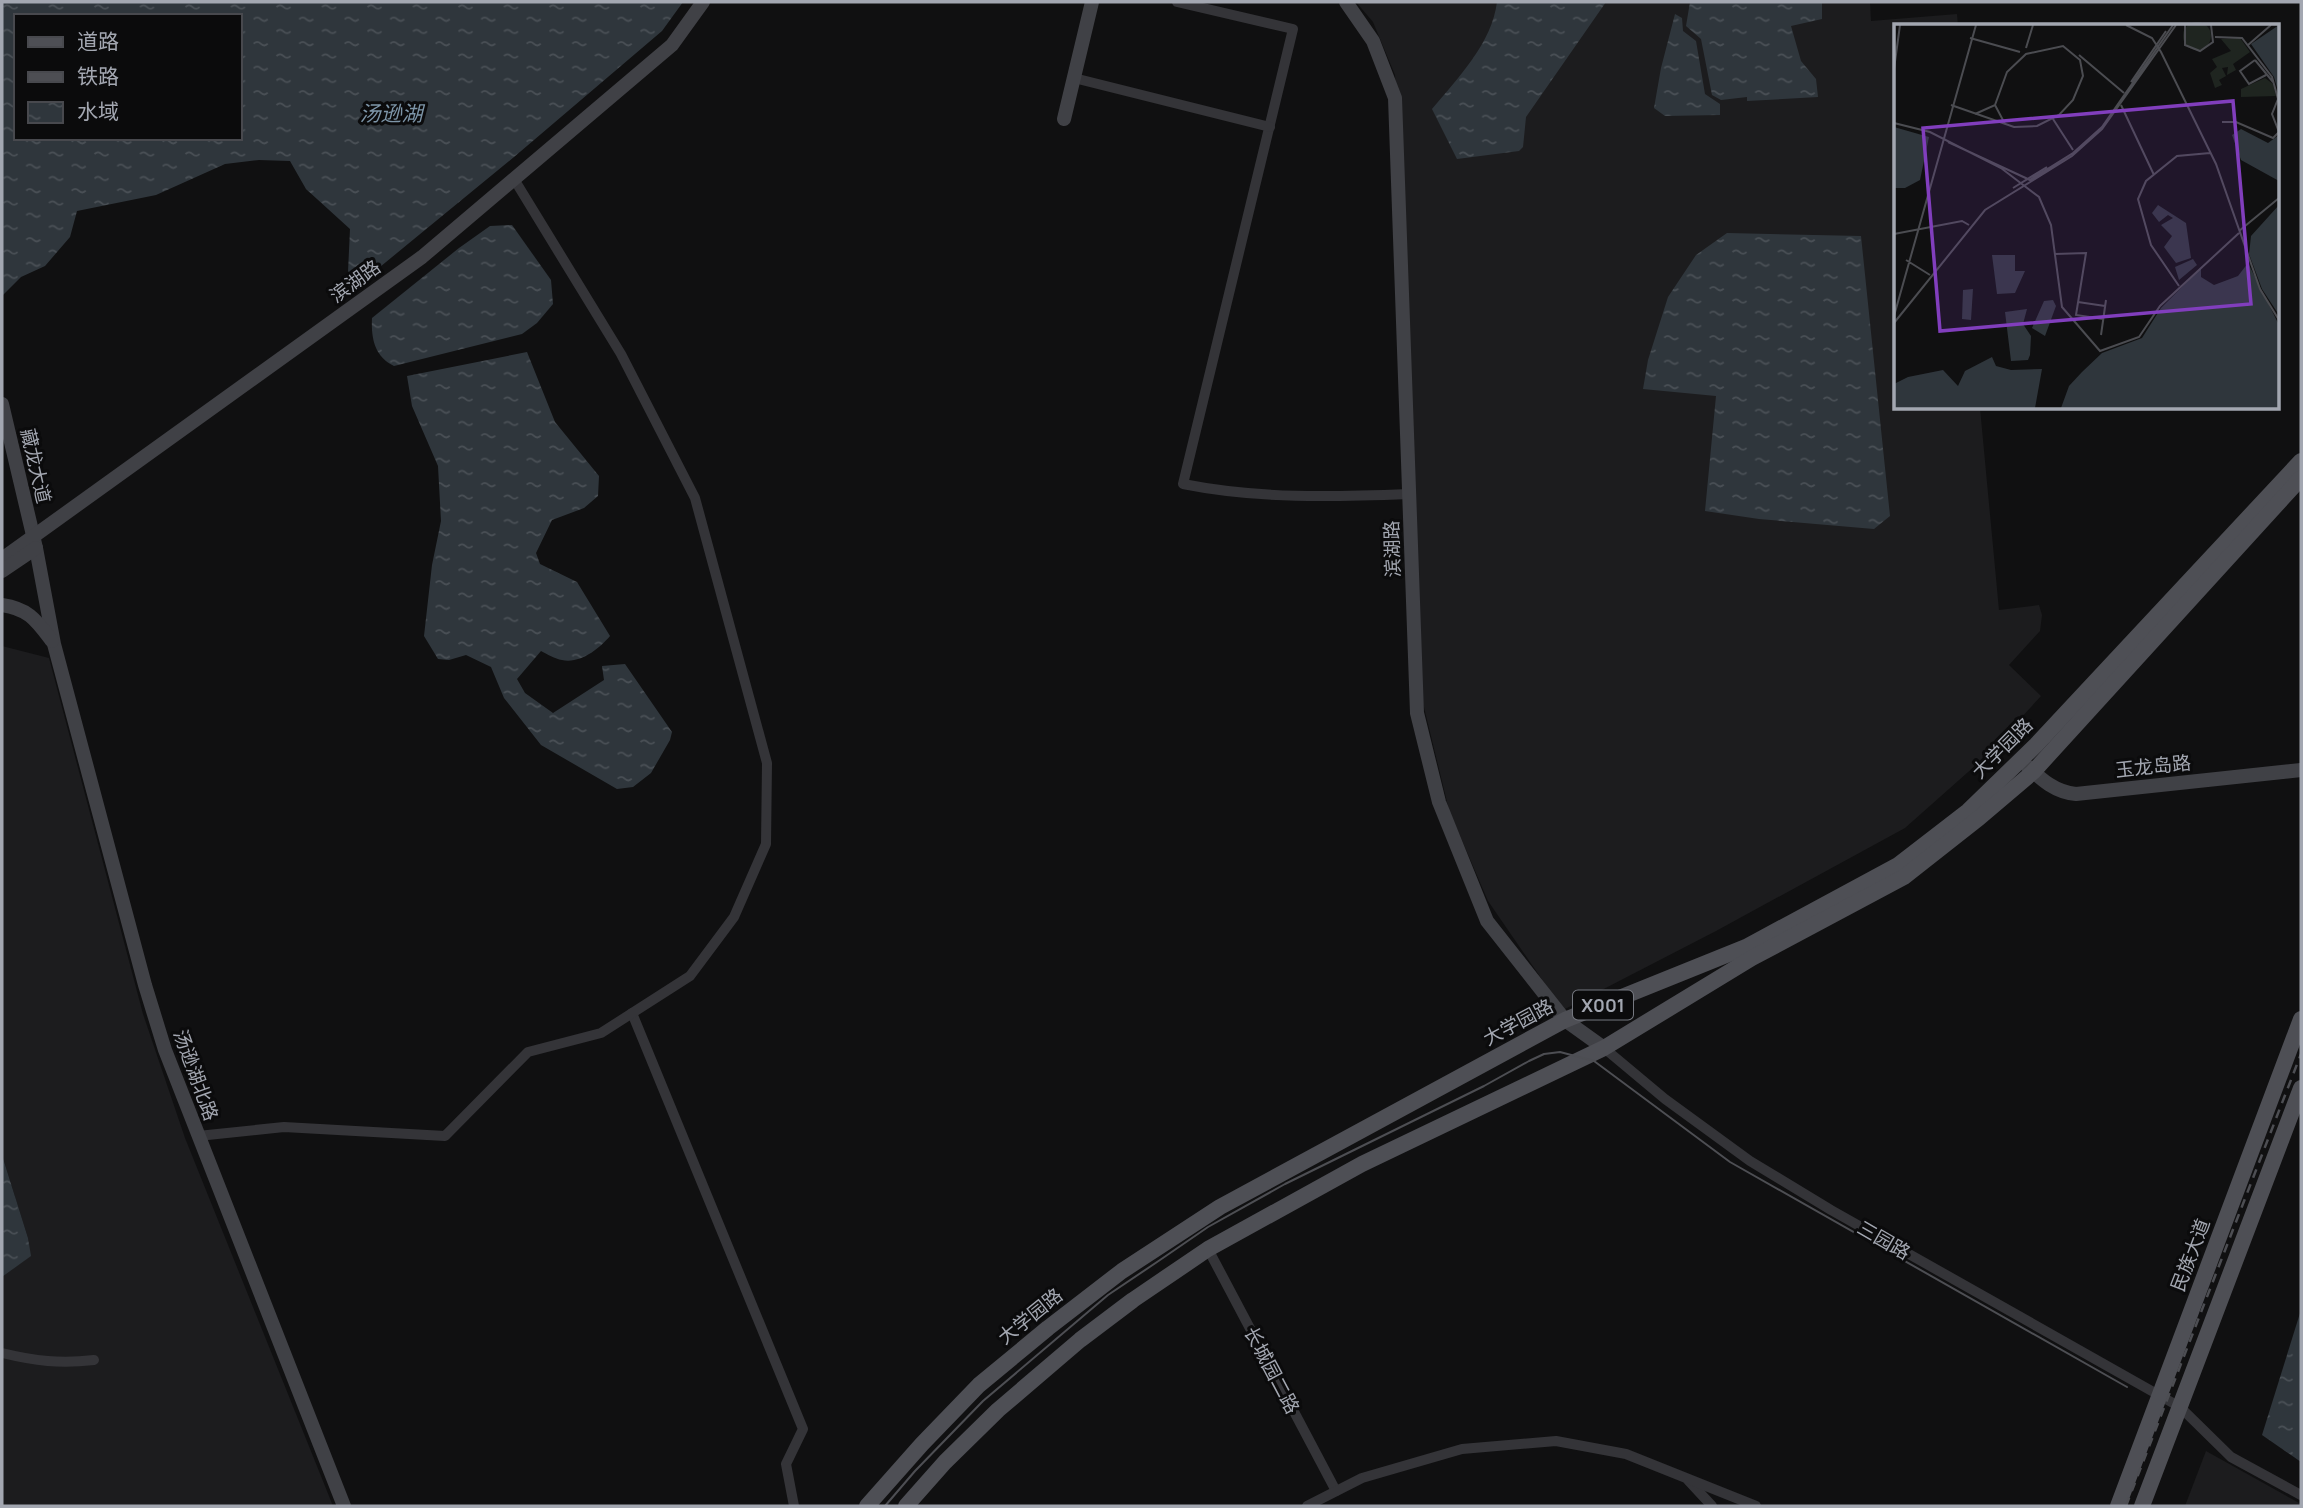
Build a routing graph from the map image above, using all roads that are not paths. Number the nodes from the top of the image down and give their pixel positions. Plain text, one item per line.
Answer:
1 (703, 2) edge
2 (1092, 2) edge
3 (1177, 2) edge
4 (1346, 2) edge
5 (1074, 78) junction
6 (1064, 119) dead end
7 (1270, 127) junction
8 (514, 179) junction
9 (2, 404) edge
10 (2301, 461) edge
11 (2301, 478) edge
12 (1409, 494) junction
13 (35, 542) junction
14 (2, 559) edge
15 (2, 571) edge
16 (2, 605) edge
17 (54, 644) junction
18 (2021, 760) junction
19 (2301, 770) edge
20 (2033, 772) junction
21 (632, 1013) junction
22 (2301, 1018) edge
23 (1565, 1020) junction
24 (1604, 1048) junction
25 (2301, 1088) edge
26 (198, 1136) junction
27 (1208, 1248) junction
28 (2, 1353) edge
29 (94, 1360) dead end
30 (2159, 1396) junction
31 (2180, 1407) junction
32 (1686, 1478) junction
33 (1336, 1492) junction
34 (2301, 1495) edge
35 (344, 1506) edge
36 (794, 1506) edge
37 (867, 1506) edge
38 (906, 1506) edge
39 (1307, 1506) edge
40 (1712, 1506) edge
41 (1756, 1506) edge
42 (2118, 1506) edge
43 (2142, 1506) edge

1 - 8 street, 滨湖路
2 - 5 street
3 - 7 street
4 - 12 street, 滨湖路
5 - 6 street
5 - 7 street
7 - 12 street
8 - 13 street, 滨湖路
8 - 21 street
9 - 13 street, 藏龙大道
10 - 18 main road, 大学园路 / X001
11 - 20 main road, 大学园路 / X001
12 - 23 street, 滨湖路
13 - 14 street, 滨湖路
13 - 15 street, 滨湖路
13 - 17 street, 汤逊湖北路
16 - 17 street, 汤逊湖北路
17 - 26 street, 汤逊湖北路
18 - 20 street, 玉龙岛路
18 - 23 main road, 大学园路 / X001
19 - 20 street, 玉龙岛路
20 - 24 main road, 大学园路 / X001
21 - 26 street
21 - 36 street
22 - 30 main road, 民族大道
23 - 24 street, 滨湖路
23 - 37 main road, 大学园路 / X001
24 - 27 main road, 大学园路 / X001
24 - 30 street, 三园路
25 - 31 main road
26 - 35 street, 汤逊湖北路
27 - 33 street, 长城园二路
27 - 38 main road, 大学园路 / X001
28 - 29 street
30 - 31 street, 三园路
30 - 42 main road, 民族大道
31 - 34 street, 三园路
31 - 43 main road
32 - 33 street
32 - 40 street
32 - 41 street
33 - 39 street

